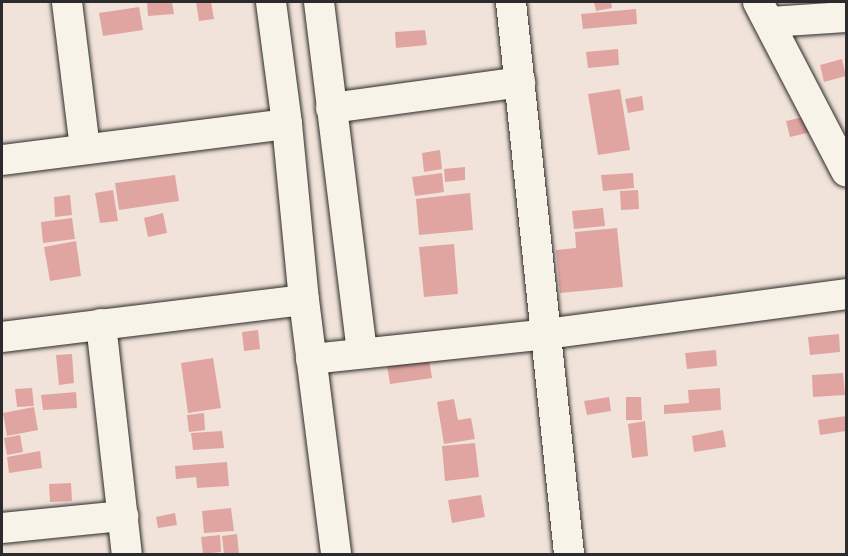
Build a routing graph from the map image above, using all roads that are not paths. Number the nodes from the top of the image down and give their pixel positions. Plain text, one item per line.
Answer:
1 (67, 2) edge
2 (271, 2) edge
3 (318, 2) edge
4 (512, 2) edge
5 (764, 12) edge
6 (846, 17) edge
7 (520, 82) junction
8 (331, 108) junction
9 (287, 124) junction
10 (84, 149) junction
11 (2, 160) edge
12 (846, 171) edge
13 (846, 294) edge
14 (304, 300) junction
15 (101, 324) junction
16 (547, 334) junction
17 (2, 337) edge
18 (362, 351) junction
19 (311, 358) junction
20 (123, 516) junction
21 (2, 528) edge
22 (127, 555) edge
23 (336, 555) edge
24 (569, 555) edge

1 - 10 street
2 - 9 street
3 - 8 street
4 - 7 street
5 - 6 street
5 - 12 street
7 - 8 street
7 - 16 street
8 - 18 street
9 - 10 street
9 - 14 street
10 - 11 street
13 - 16 street
14 - 15 street
14 - 19 street
15 - 17 street
15 - 20 street
16 - 18 street
16 - 24 street
18 - 19 street
19 - 23 street
20 - 21 street
20 - 22 street

